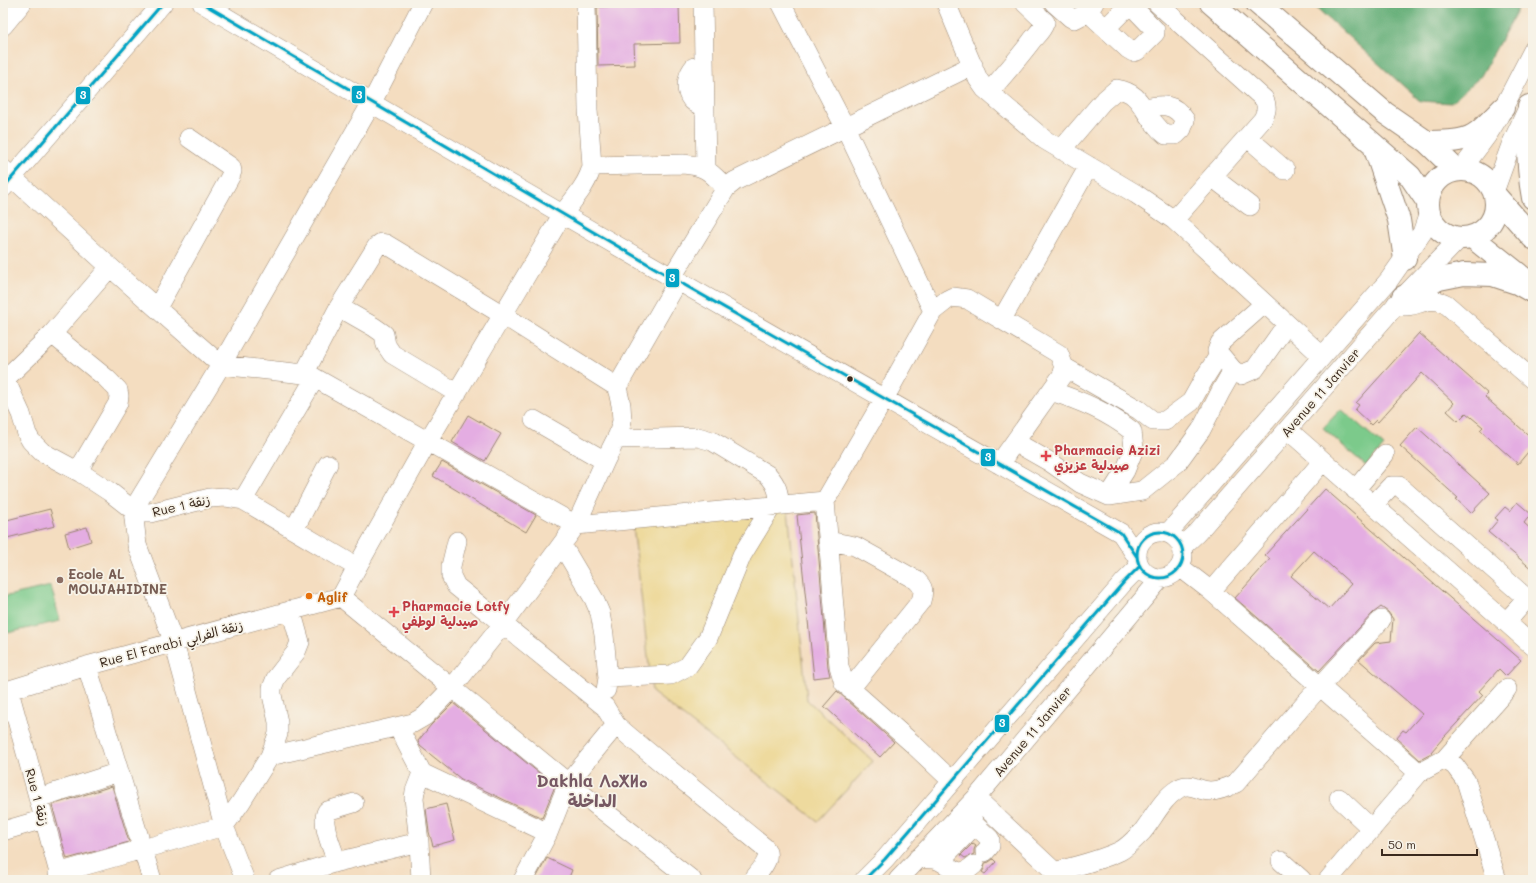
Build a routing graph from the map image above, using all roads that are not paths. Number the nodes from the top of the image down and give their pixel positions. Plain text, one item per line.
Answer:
1 (22, 3) edge
2 (162, 3) edge
3 (202, 3) edge
4 (423, 3) edge
5 (586, 3) edge
6 (703, 3) edge
7 (781, 3) edge
8 (946, 3) edge
9 (1025, 3) edge
10 (1054, 3) edge
11 (1130, 3) edge
12 (1157, 3) edge
13 (1211, 3) edge
14 (1258, 3) edge
15 (1091, 7) edge
16 (3, 26) edge
17 (1106, 28) junction
18 (1533, 50) edge
19 (973, 65) junction
20 (989, 92) junction
21 (1531, 102) edge
22 (371, 104) junction
23 (1144, 108) dead end
24 (1503, 108) junction
25 (845, 127) junction
26 (1247, 137) junction
27 (189, 138) dead end
28 (1427, 142) junction
29 (1374, 146) junction
30 (1061, 150) junction
31 (592, 166) junction
32 (1089, 166) junction
33 (706, 169) junction
34 (1285, 170) dead end
35 (1459, 170) junction
36 (1212, 177) junction
37 (6, 178) edge
38 (726, 188) junction
39 (1495, 194) junction
40 (1533, 198) edge
41 (1250, 206) dead end
42 (1428, 207) junction
43 (562, 215) junction
44 (1174, 220) junction
45 (1466, 237) junction
46 (1533, 238) edge
47 (1405, 258) junction
48 (110, 267) junction
49 (675, 279) junction
50 (1533, 286) edge
51 (1533, 292) edge
52 (1400, 300) junction
53 (1264, 304) junction
54 (339, 307) junction
55 (157, 308) junction
56 (933, 311) junction
57 (503, 315) junction
58 (1002, 320) junction
59 (1287, 324) junction
60 (52, 334) junction
61 (1219, 355) junction
62 (1322, 356) junction
63 (220, 365) junction
64 (1064, 367) junction
65 (1233, 370) junction
66 (310, 376) junction
67 (4, 378) edge
68 (1533, 380) edge
69 (617, 387) junction
70 (1051, 391) junction
71 (457, 393) junction
72 (884, 399) junction
73 (534, 420) dead end
74 (1288, 430) junction
75 (616, 439) junction
76 (428, 441) junction
77 (1015, 442) junction
78 (1385, 454) dead end
79 (605, 461) junction
80 (1323, 461) junction
81 (328, 464) dead end
82 (999, 464) junction
83 (78, 471) junction
84 (1355, 490) junction
85 (1110, 496) junction
86 (243, 500) junction
87 (825, 501) junction
88 (1373, 505) junction
89 (775, 506) junction
90 (133, 510) junction
91 (576, 525) junction
92 (294, 530) junction
93 (1121, 533) junction
94 (1160, 533) junction
95 (457, 541) dead end
96 (828, 541) junction
97 (562, 545) junction
98 (1182, 547) junction
99 (1139, 561) junction
100 (357, 567) junction
101 (1180, 567) junction
102 (1161, 578) junction
103 (1211, 591) junction
104 (341, 597) junction
105 (291, 610) junction
106 (1381, 620) dead end
107 (1506, 622) junction
108 (503, 624) junction
109 (1531, 639) edge
110 (174, 643) junction
111 (87, 666) junction
112 (608, 678) junction
113 (1320, 687) junction
114 (452, 688) junction
115 (850, 689) junction
116 (1507, 689) dead end
117 (6, 692) edge
118 (605, 707) junction
119 (616, 724) junction
120 (398, 727) junction
121 (270, 756) junction
122 (1445, 759) junction
123 (119, 772) junction
124 (422, 773) junction
125 (1419, 773) junction
126 (952, 781) junction
127 (568, 783) junction
128 (38, 798) junction
129 (1339, 798) dead end
130 (354, 803) dead end
131 (972, 803) junction
132 (44, 819) junction
133 (975, 825) junction
134 (224, 826) junction
135 (1372, 829) junction
136 (3, 831) edge
137 (548, 833) junction
138 (419, 842) junction
139 (142, 848) junction
140 (918, 858) junction
141 (940, 861) junction
142 (1282, 861) dead end
143 (337, 862) junction
144 (60, 876) edge
145 (680, 876) edge
146 (1058, 876) edge
147 (152, 880) edge
148 (245, 880) edge
149 (278, 880) edge
150 (421, 880) edge
151 (523, 880) edge
152 (754, 880) edge
153 (864, 880) edge
154 (898, 880) edge
155 (1302, 880) edge
156 (1328, 880) edge
157 (1497, 880) edge

1 - 16 street
2 - 37 street
3 - 22 street
4 - 22 street
5 - 31 street
6 - 33 street
7 - 25 street
8 - 19 street
9 - 20 street
10 - 15 street
11 - 17 street
11 - 17 street
12 - 26 street
13 - 29 highway
14 - 28 highway
15 - 17 street
18 - 24 street
19 - 20 street
19 - 25 street
20 - 30 street
21 - 39 street
21 - 40 highway
22 - 43 street
22 - 63 street
23 - 30 street
24 - 28 highway
24 - 35 street
25 - 38 street
25 - 56 street
26 - 34 street
26 - 36 street
27 - 55 street
28 - 35 highway
29 - 42 highway
29 - 47 highway
30 - 32 street
31 - 33 street
31 - 43 street
32 - 44 street
32 - 58 street
33 - 38 street
35 - 39 highway
35 - 42 highway
36 - 41 street
36 - 44 street
37 - 48 street
38 - 49 street
39 - 45 highway
39 - 46 highway
42 - 45 highway
42 - 47 street, Avenue 11 Janvier
43 - 49 street
43 - 57 street
44 - 53 street
45 - 50 highway
45 - 52 street, Avenue 11 Janvier
47 - 62 street, Avenue 11 Janvier
48 - 55 street
48 - 60 street
49 - 69 street
49 - 72 street
51 - 52 highway
52 - 68 street
52 - 74 street, Avenue 11 Janvier
53 - 59 street
53 - 61 street
54 - 57 street
54 - 66 street
54 - 71 street
55 - 63 street
56 - 58 street
56 - 72 street
57 - 69 street
57 - 71 street
58 - 64 street
59 - 62 street
59 - 65 street
60 - 67 street
60 - 83 street
61 - 64 street
61 - 65 street
62 - 94 street, Avenue 11 Janvier
63 - 66 street
63 - 90 street
64 - 70 street
65 - 85 street
66 - 76 street
66 - 86 street
67 - 83 street, Rue 1 زنقة
69 - 75 street
70 - 77 street
70 - 85 street
71 - 76 street
72 - 82 street
72 - 87 street
73 - 79 street
74 - 80 street
74 - 98 street, Avenue 11 Janvier
75 - 79 street
75 - 89 street
76 - 91 street
76 - 100 street
77 - 82 street
77 - 85 street
78 - 84 street
79 - 91 street
80 - 84 street
80 - 103 street
81 - 92 street
82 - 93 street
83 - 90 street, Rue 1 زنقة
84 - 88 street
86 - 90 street, Rue 1 زنقة
86 - 92 street, Rue 1 زنقة
87 - 89 street
87 - 96 street
88 - 107 street
88 - 107 street
89 - 91 street
89 - 112 street
90 - 110 street
91 - 97 street
92 - 100 street, Rue 1 زنقة
93 - 94 street
93 - 99 street
94 - 98 street
94 - 99 street
95 - 108 street
96 - 115 street
96 - 115 street
97 - 108 street
97 - 112 street
98 - 101 street
99 - 102 street
99 - 126 street, Avenue 11 Janvier
100 - 104 street
101 - 102 street
101 - 103 street
102 - 131 street, Avenue 11 Janvier
103 - 113 street
104 - 105 street, Rue El Farabi زنقة الفرابي
104 - 114 street
105 - 110 street, Rue El Farabi زنقة الفرابي
105 - 121 street
106 - 113 street
107 - 109 street
108 - 114 street
108 - 118 street
110 - 111 street, Rue El Farabi زنقة الفرابي
110 - 134 street
111 - 117 street, Rue El Farabi زنقة الفرابي
111 - 123 street
112 - 118 street
113 - 125 street
113 - 146 street
114 - 120 street
114 - 127 street
115 - 126 street
116 - 122 street
117 - 128 street, Rue 1 زنقة
118 - 119 street
119 - 127 street
119 - 152 street
120 - 121 street
120 - 124 street
121 - 134 street
122 - 125 street
122 - 157 street
123 - 128 street
123 - 139 street
124 - 137 street
124 - 138 street
125 - 135 street
126 - 153 street, Avenue 11 Janvier
127 - 137 street
127 - 145 street
128 - 132 street, Rue 1 زنقة
129 - 135 street
130 - 143 street
131 - 133 street
131 - 140 street, Avenue 11 Janvier
131 - 146 street
132 - 136 street
132 - 144 street, Rue 1 زنقة
133 - 141 street
133 - 141 street
134 - 139 street
134 - 148 street
135 - 156 street
137 - 151 street
138 - 143 street
138 - 150 street
139 - 144 street
139 - 147 street
140 - 141 street
140 - 154 street, Avenue 11 Janvier
142 - 155 street
143 - 149 street

